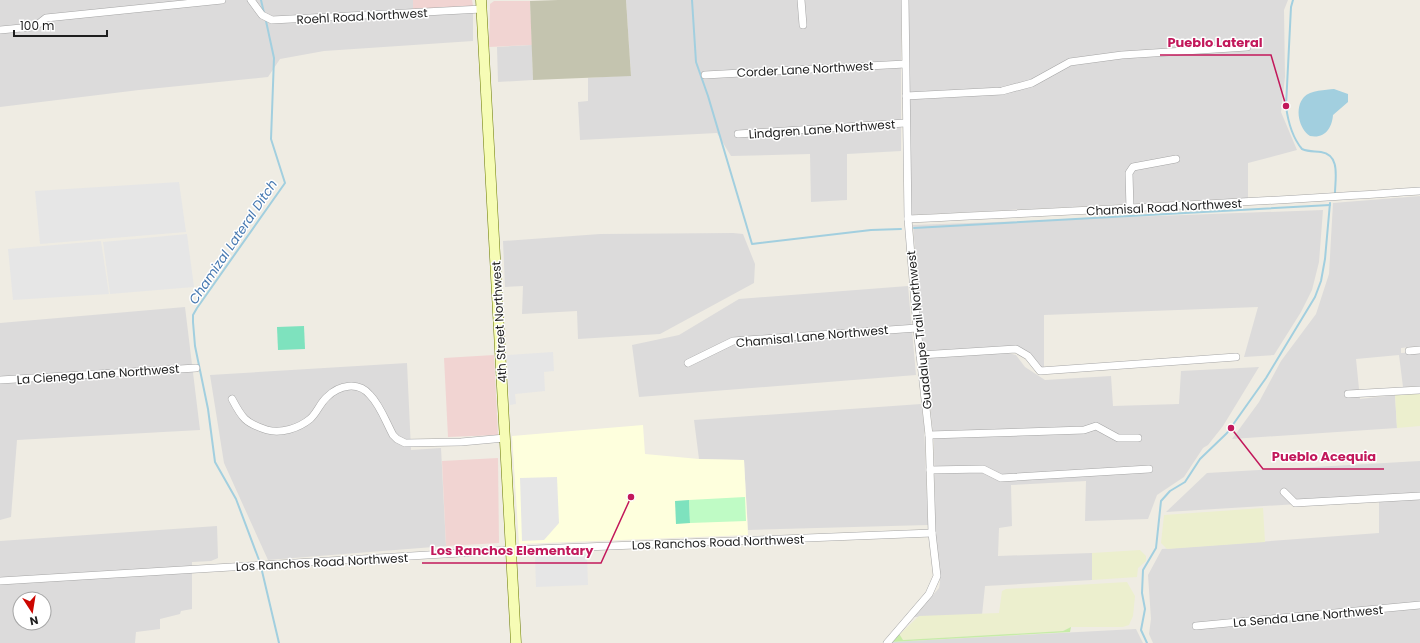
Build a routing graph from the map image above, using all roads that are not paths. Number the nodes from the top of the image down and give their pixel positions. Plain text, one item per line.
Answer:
1 (222, 0) edge
2 (251, 0) edge
3 (801, 0) edge
4 (905, 0) edge
5 (481, 5) edge
6 (802, 25) dead end
7 (0, 30) edge
8 (1247, 47) dead end
9 (905, 64) junction
10 (704, 75) dead end
11 (906, 96) junction
12 (905, 123) junction
13 (738, 134) dead end
14 (1176, 159) dead end
15 (1420, 191) edge
16 (1130, 209) junction
17 (908, 219) junction
18 (917, 328) junction
19 (1420, 350) edge
20 (1409, 351) dead end
21 (920, 355) junction
22 (1236, 357) dead end
23 (688, 363) dead end
24 (196, 368) dead end
25 (0, 380) edge
26 (1420, 390) edge
27 (1348, 394) dead end
28 (232, 399) dead end
29 (929, 434) junction
30 (505, 438) junction
31 (1138, 438) dead end
32 (1149, 469) dead end
33 (930, 470) junction
34 (1284, 492) dead end
35 (1420, 496) edge
36 (932, 533) junction
37 (511, 550) junction
38 (0, 581) edge
39 (1420, 605) edge
40 (1196, 626) dead end
41 (516, 643) edge
42 (887, 643) edge

1 - 7 street
2 - 5 street, Roehl Road Northwest
3 - 6 street
4 - 9 street, Guadalupe Trail Northwest
5 - 30 main road, 4th Street Northwest
8 - 11 street
9 - 10 street, Corder Lane Northwest
9 - 11 street, Guadalupe Trail Northwest
11 - 12 street, Guadalupe Trail Northwest
12 - 13 street, Lindgren Lane Northwest
12 - 17 street, Guadalupe Trail Northwest
14 - 16 street
15 - 16 street, Chamisal Road Northwest
16 - 17 street, Chamisal Road Northwest
17 - 18 street, Guadalupe Trail Northwest
18 - 21 street, Guadalupe Trail Northwest
18 - 23 street, Chamisal Lane Northwest
19 - 20 street
21 - 22 street
21 - 29 street, Guadalupe Trail Northwest
24 - 25 street, La Cienega Lane Northwest
26 - 27 street
28 - 30 street
29 - 31 street
29 - 33 street, Guadalupe Trail Northwest
30 - 37 main road, 4th Street Northwest
32 - 33 street
33 - 36 street, Guadalupe Trail Northwest
34 - 35 street
36 - 37 street, Los Ranchos Road Northwest
36 - 42 street, Guadalupe Trail Northwest
37 - 38 street, Los Ranchos Road Northwest
37 - 41 main road, 4th Street Northwest
39 - 40 street, La Senda Lane Northwest

